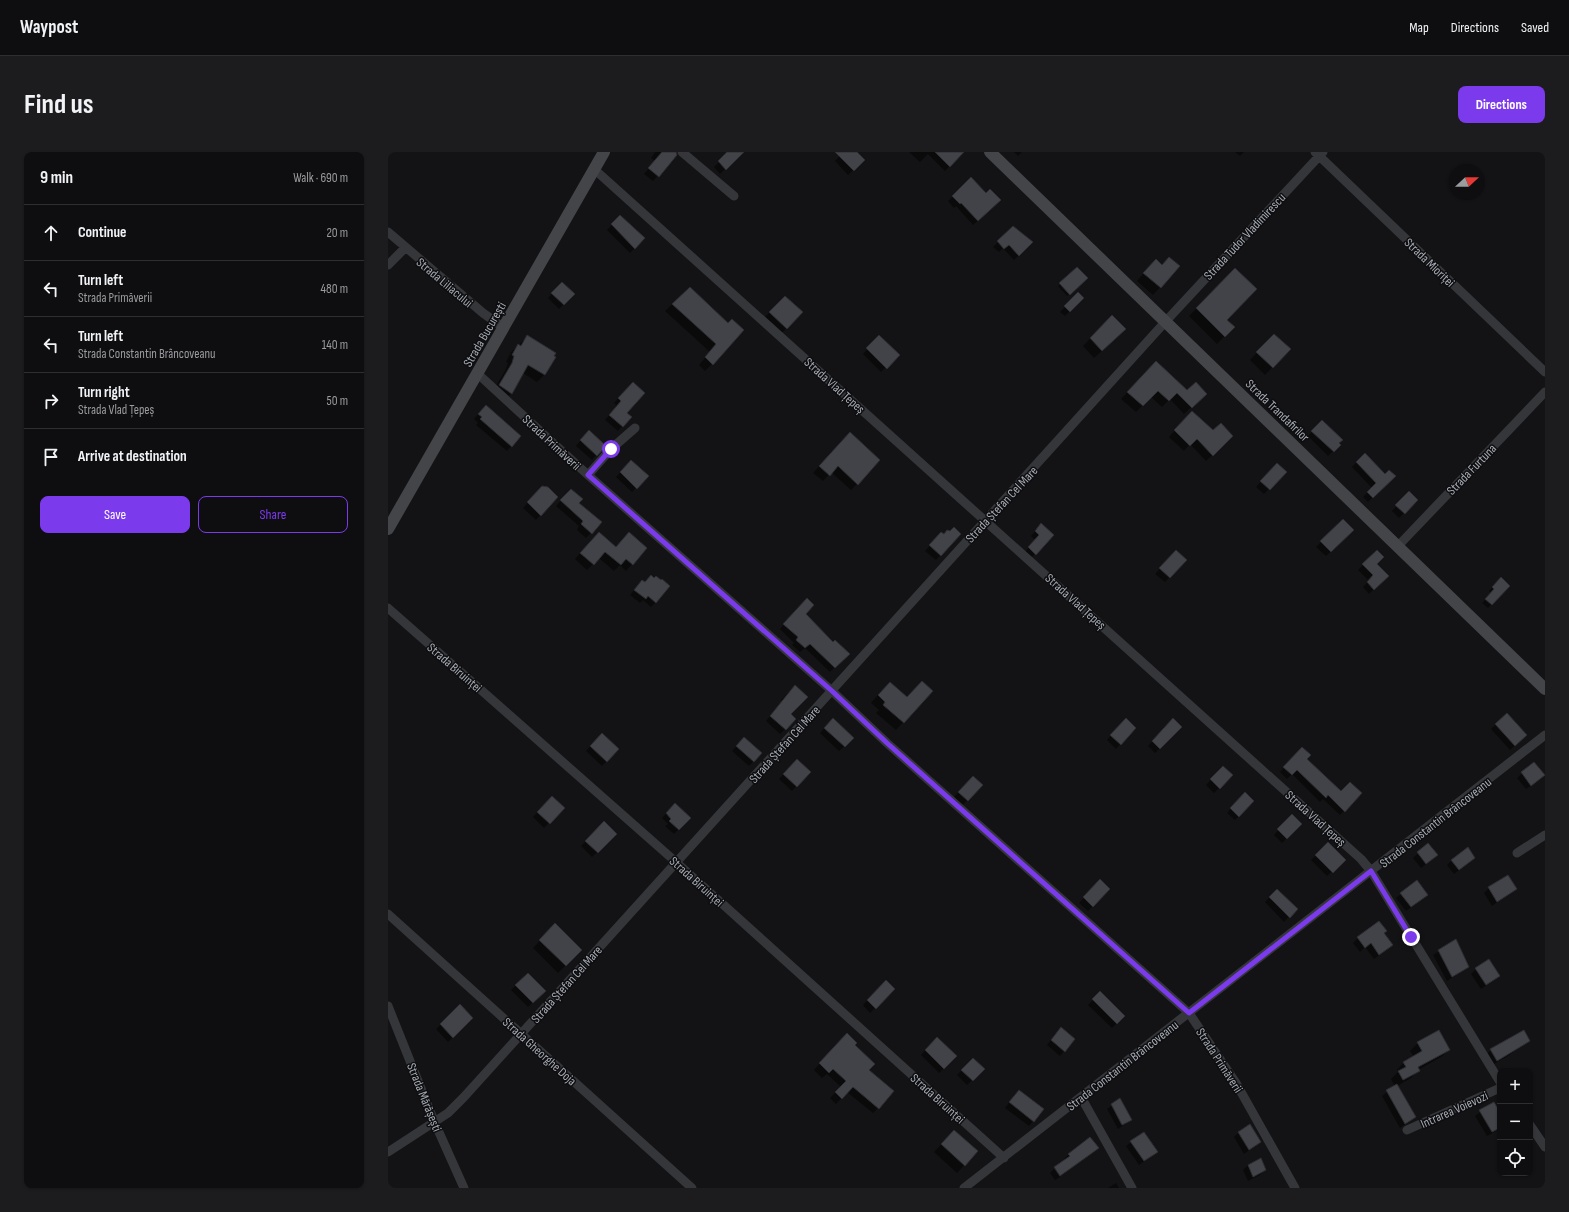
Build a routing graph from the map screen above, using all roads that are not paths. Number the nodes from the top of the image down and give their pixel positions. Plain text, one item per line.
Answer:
1 (604, 152) edge
2 (682, 152) edge
3 (990, 152) edge
4 (1319, 153) edge
5 (594, 169) junction
6 (734, 196) dead end
7 (388, 232) edge
8 (405, 248) junction
9 (388, 265) edge
10 (1166, 321) junction
11 (504, 328) junction
12 (1545, 372) edge
13 (478, 374) junction
14 (1545, 392) edge
15 (635, 428) dead end
16 (588, 475) junction
17 (986, 520) junction
18 (388, 529) edge
19 (1398, 546) junction
20 (388, 608) edge
21 (1545, 689) edge
22 (832, 691) junction
23 (1545, 735) edge
24 (1545, 835) edge
25 (1517, 853) dead end
26 (676, 862) junction
27 (1371, 871) junction
28 (388, 914) edge
29 (388, 1006) edge
30 (1189, 1013) junction
31 (522, 1033) junction
32 (1497, 1077) edge
33 (1497, 1089) edge
34 (1081, 1097) junction
35 (434, 1121) junction
36 (1407, 1130) dead end
37 (1533, 1130) edge
38 (1545, 1147) edge
39 (388, 1152) edge
40 (1004, 1158) junction
41 (464, 1188) edge
42 (692, 1188) edge
43 (964, 1188) edge
44 (1132, 1188) edge
45 (1295, 1188) edge

1 - 5 main road, Strada București
2 - 6 street
3 - 10 main road, Strada Trandafirilor
4 - 10 street, Strada Tudor Vladimirescu
4 - 12 street, Strada Mioriței
5 - 11 main road, Strada București
5 - 17 street, Strada Vlad Țepeș
7 - 8 street, Strada Liliacului
8 - 9 street
8 - 11 street, Strada Liliacului
10 - 17 street, Strada Ștefan Cel Mare
10 - 19 main road, Strada Trandafirilor
11 - 13 main road, Strada București
13 - 16 street, Strada Primăverii
13 - 18 main road, Strada București
14 - 19 street, Strada Furtuna
15 - 16 street
16 - 22 street, Strada Primăverii
17 - 22 street, Strada Ștefan Cel Mare
17 - 27 street, Strada Vlad Țepeș
19 - 21 main road, Strada Trandafirilor
20 - 26 street, Strada Biruinței
22 - 26 street, Strada Ștefan Cel Mare
22 - 30 street, Strada Primăverii
23 - 27 street, Strada Constantin Brâncoveanu
24 - 25 street
26 - 31 street, Strada Ștefan Cel Mare
26 - 40 street, Strada Biruinței
27 - 30 street, Strada Constantin Brâncoveanu
27 - 32 street, Strada Vlad Țepeș
28 - 31 street, Strada Gheorghe Doja
29 - 35 street, Strada Mărășești
30 - 34 street, Strada Constantin Brâncoveanu
30 - 45 street, Strada Primăverii
31 - 35 street, Strada Ștefan Cel Mare
31 - 42 street, Strada Gheorghe Doja
33 - 36 street, Intrarea Voievozi
34 - 40 street, Strada Constantin Brâncoveanu
34 - 44 street
35 - 39 street, Strada Ștefan Cel Mare
35 - 41 street, Strada Mărășești
37 - 38 street
40 - 43 street, Strada Constantin Brâncoveanu

